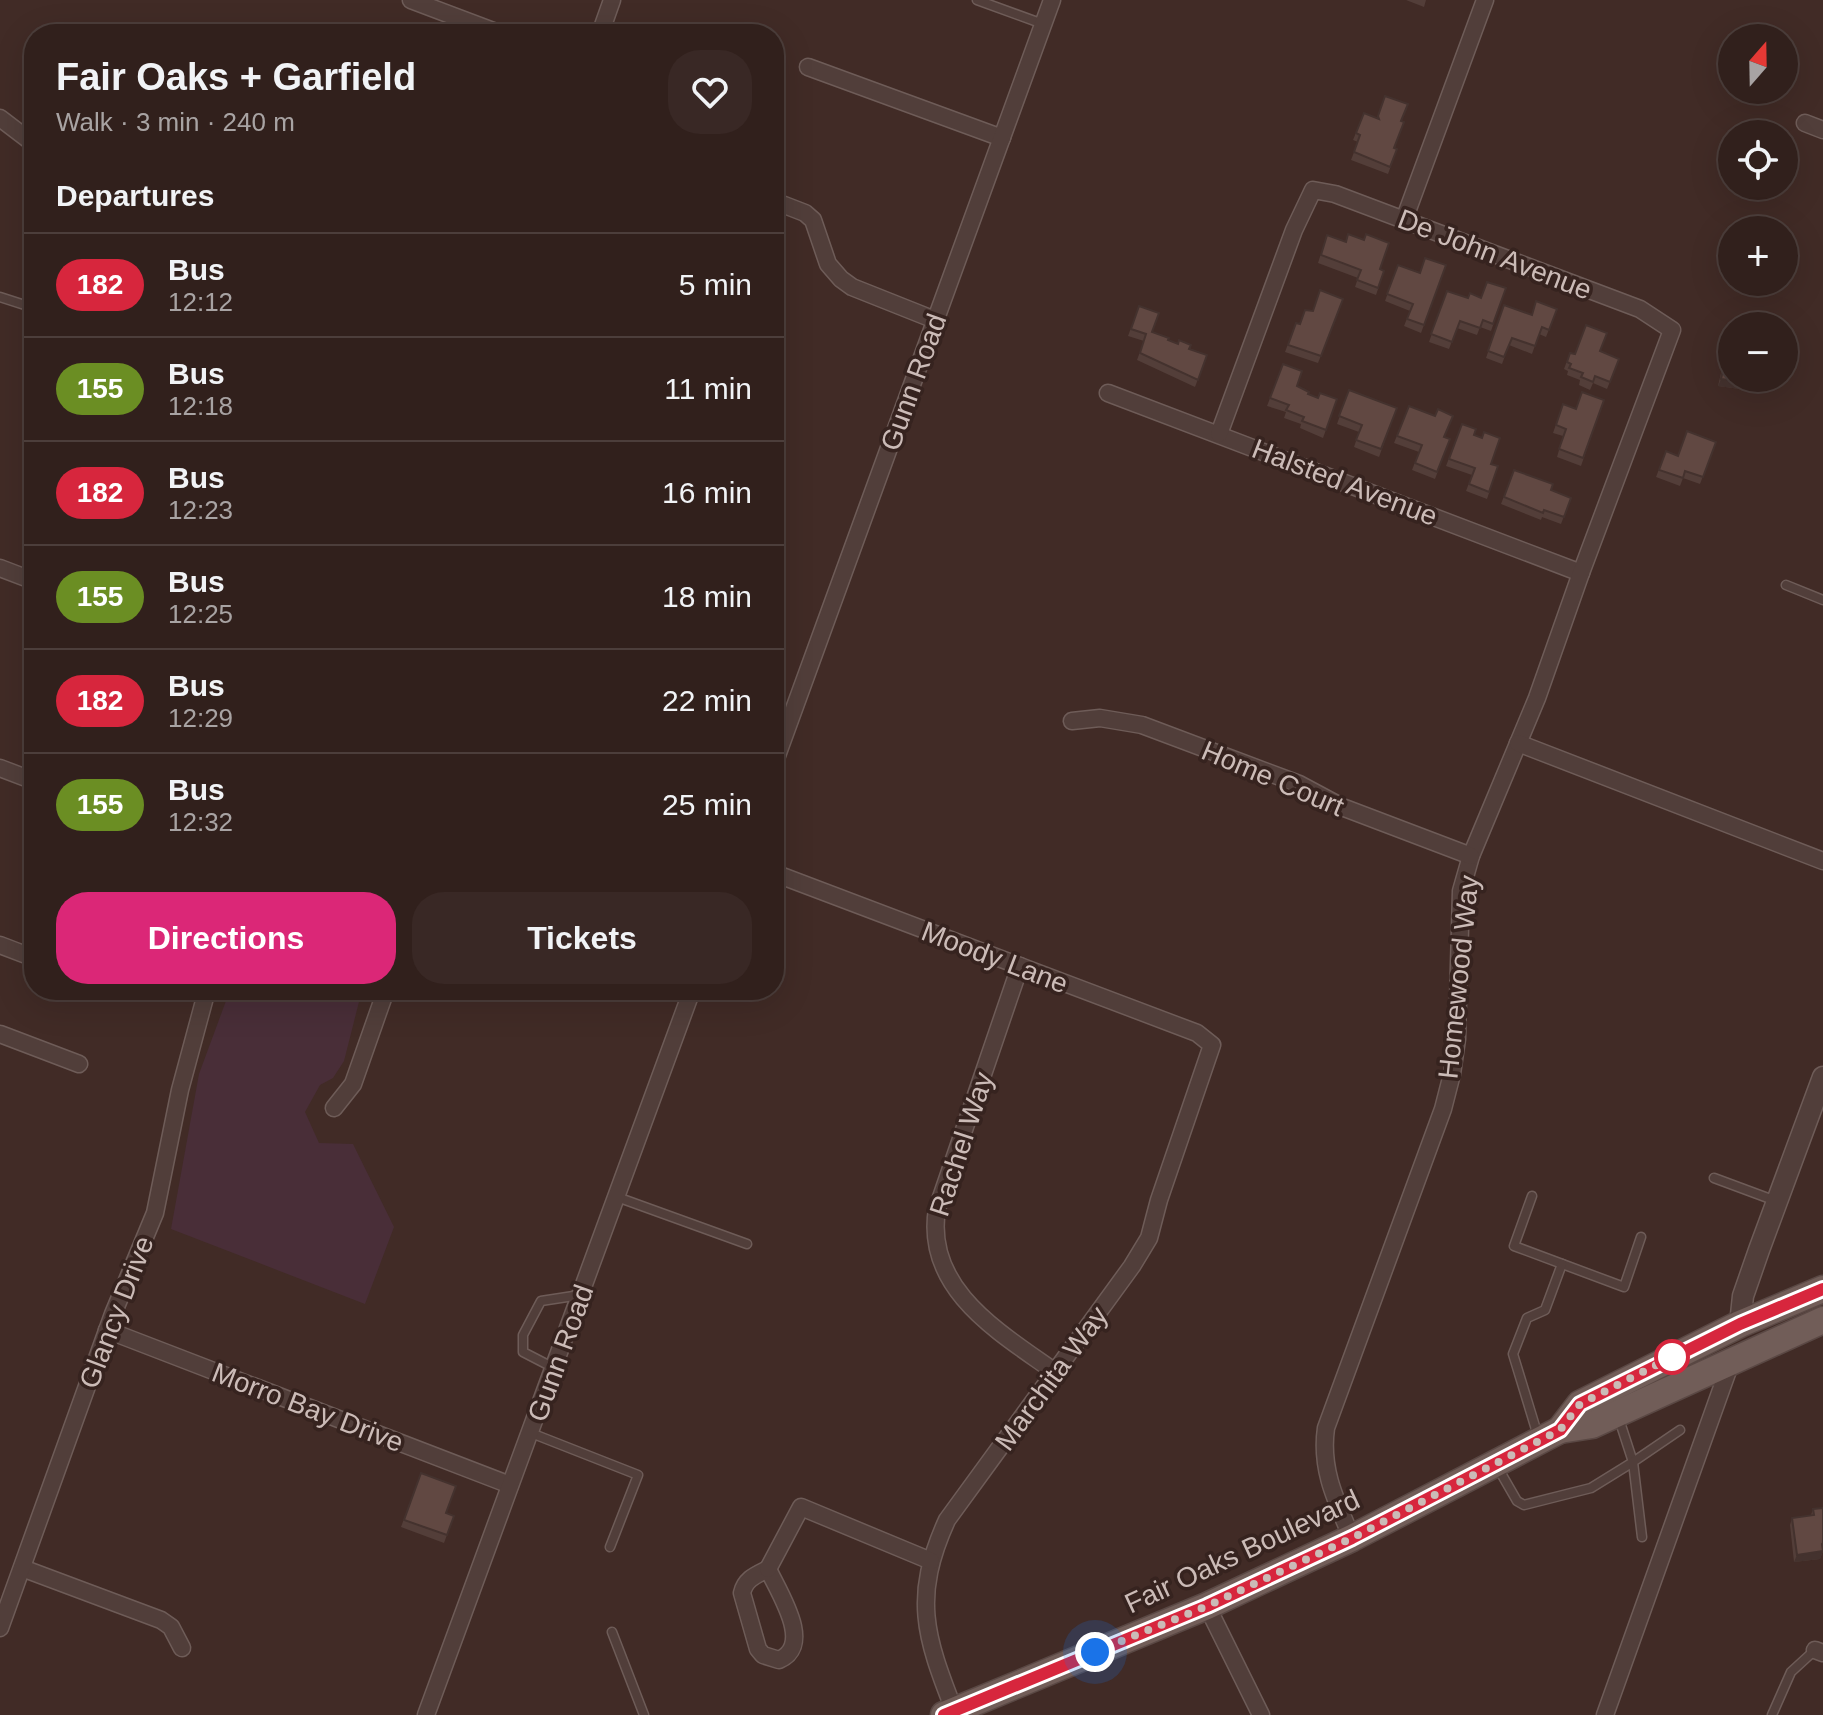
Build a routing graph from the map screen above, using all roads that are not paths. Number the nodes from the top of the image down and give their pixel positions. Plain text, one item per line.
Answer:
1 (411, 0) edge
2 (612, 0) edge
3 (977, 0) edge
4 (1052, 0) edge
5 (1485, 0) edge
6 (475, 24) edge
7 (604, 24) edge
8 (1043, 24) junction
9 (808, 67) dead end
10 (0, 118) edge
11 (1805, 123) dead end
12 (1823, 130) edge
13 (24, 136) edge
14 (1002, 138) junction
15 (784, 205) edge
16 (1404, 220) junction
17 (0, 297) edge
18 (24, 305) edge
19 (935, 320) junction
20 (1672, 330) joint
21 (1108, 393) dead end
22 (1219, 434) junction
23 (0, 568) edge
24 (1581, 573) junction
25 (24, 577) edge
26 (1786, 585) dead end
27 (1823, 600) edge
28 (1072, 721) dead end
29 (784, 726) edge
30 (1518, 743) junction
31 (0, 768) edge
32 (24, 777) edge
33 (1471, 856) junction
34 (1823, 861) edge
35 (784, 877) edge
36 (0, 945) edge
37 (24, 954) edge
38 (1020, 966) junction
39 (204, 1000) edge
40 (382, 1000) edge
41 (688, 1000) edge
42 (0, 1034) edge
43 (1212, 1045) joint
44 (79, 1064) dead end
45 (1823, 1077) edge
46 (334, 1108) dead end
47 (1714, 1178) dead end
48 (1532, 1196) dead end
49 (617, 1197) junction
50 (1777, 1201) junction
51 (1641, 1237) dead end
52 (747, 1244) dead end
53 (1562, 1264) junction
54 (1823, 1289) edge
55 (581, 1295) junction
56 (1823, 1305) edge
57 (1823, 1320) edge
58 (1740, 1324) junction
59 (107, 1330) junction
60 (1731, 1362) junction
61 (554, 1368) junction
62 (1055, 1372) junction
63 (1618, 1414) junction
64 (1680, 1430) dead end
65 (531, 1433) junction
66 (1550, 1436) junction
67 (1633, 1462) junction
68 (1496, 1463) junction
69 (510, 1485) junction
70 (1642, 1537) dead end
71 (1352, 1538) junction
72 (610, 1547) dead end
73 (931, 1561) junction
74 (22, 1568) junction
75 (768, 1569) junction
76 (1207, 1606) junction
77 (0, 1628) edge
78 (612, 1632) dead end
79 (182, 1648) dead end
80 (1819, 1652) edge
81 (949, 1713) edge
82 (426, 1715) edge
83 (644, 1715) edge
84 (1261, 1715) edge
85 (1605, 1715) edge
86 (1772, 1715) edge

1 - 6 street
2 - 7 street
3 - 8 lane
4 - 8 street, Gunn Road
5 - 16 street
8 - 14 street, Gunn Road
9 - 14 street
10 - 13 street
11 - 12 street
14 - 19 street, Gunn Road
15 - 19 street
16 - 20 street, De John Avenue
16 - 22 street, De John Avenue
17 - 18 lane
19 - 29 street, Gunn Road
20 - 24 street, Homewood Way
21 - 22 street, Halsted Avenue
22 - 24 street, Halsted Avenue
23 - 25 street
24 - 30 street, Homewood Way
26 - 27 lane
28 - 33 street, Home Court
30 - 33 street, Homewood Way
30 - 34 street
31 - 32 street
33 - 71 street, Homewood Way
35 - 38 street, Moody Lane
36 - 37 street
38 - 43 street, Moody Lane
38 - 62 street, Rachel Way
39 - 59 street, Glancy Drive
40 - 46 street
41 - 49 street, Gunn Road
42 - 44 street
43 - 62 street, Marchita Way
45 - 50 street
47 - 50 lane
48 - 53 lane
49 - 52 lane
49 - 55 street, Gunn Road
50 - 58 street
51 - 53 lane
53 - 66 lane
54 - 58 main road
55 - 61 street, Gunn Road
55 - 61 lane
56 - 60 main road
57 - 60 main road, Fair Oaks Boulevard
58 - 66 main road
59 - 69 street, Morro Bay Drive
59 - 74 street, Glancy Drive
60 - 63 main road, Fair Oaks Boulevard
60 - 85 street
61 - 65 street, Gunn Road
62 - 73 street, Marchita Way
63 - 66 main road, Fair Oaks Boulevard
63 - 67 lane
64 - 67 lane
65 - 69 street, Gunn Road
65 - 72 lane
66 - 68 main road, Fair Oaks Boulevard
67 - 68 lane
67 - 70 lane
68 - 71 main road, Fair Oaks Boulevard
69 - 82 street, Gunn Road
71 - 76 main road, Fair Oaks Boulevard
73 - 75 street
73 - 81 street, Marchita Way
74 - 77 street, Glancy Drive
74 - 79 street
75 - 75 street
76 - 81 main road, Fair Oaks Boulevard
76 - 84 street
78 - 83 lane
80 - 86 lane

